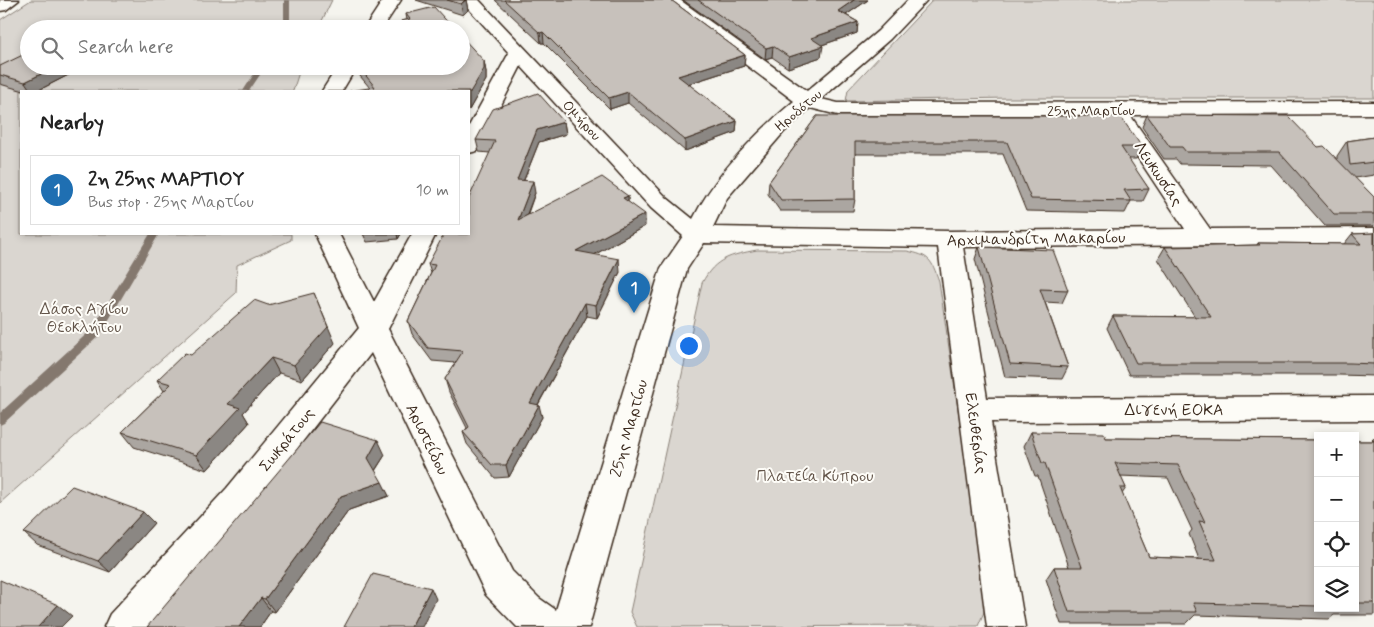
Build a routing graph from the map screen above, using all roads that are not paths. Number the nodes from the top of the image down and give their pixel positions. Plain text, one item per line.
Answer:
1 (10, 0) edge
2 (392, 0) edge
3 (470, 0) edge
4 (669, 0) edge
5 (918, 0) edge
6 (0, 6) edge
7 (379, 20) edge
8 (519, 52) junction
9 (342, 75) edge
10 (333, 90) edge
11 (809, 102) junction
12 (1374, 108) edge
13 (1117, 110) junction
14 (470, 144) edge
15 (327, 235) edge
16 (423, 235) edge
17 (697, 235) junction
18 (1202, 236) junction
19 (1374, 236) edge
20 (949, 239) junction
21 (374, 329) junction
22 (1374, 408) edge
23 (974, 410) junction
24 (123, 627) edge
25 (549, 627) edge
26 (570, 627) edge
27 (1006, 627) edge

1 - 6 street
2 - 7 street
3 - 8 street, Ομήρου
4 - 11 street
5 - 11 street, Ηροδότου
8 - 14 street
8 - 17 street, Ομήρου
9 - 10 street
11 - 13 street, 25ης Μαρτίου
11 - 17 street, Ηροδότου
12 - 13 street, 25ης Μαρτίου
13 - 18 street, Λευκωσίας
15 - 21 street, Αριστείδου
16 - 21 street, Σωκράτους
17 - 20 street, Αρχιμανδρίτη Μακαρίου
17 - 26 street, 25ης Μαρτίου
18 - 19 street, Αρχιμανδρίτη Μακαρίου
18 - 20 street, Αρχιμανδρίτη Μακαρίου
20 - 23 street, Ελευθερίας
21 - 24 street, Σωκράτους
21 - 25 street, Αριστείδου
22 - 23 street, Διγενή ΕΟΚΑ
23 - 27 street, Ελευθερίας

